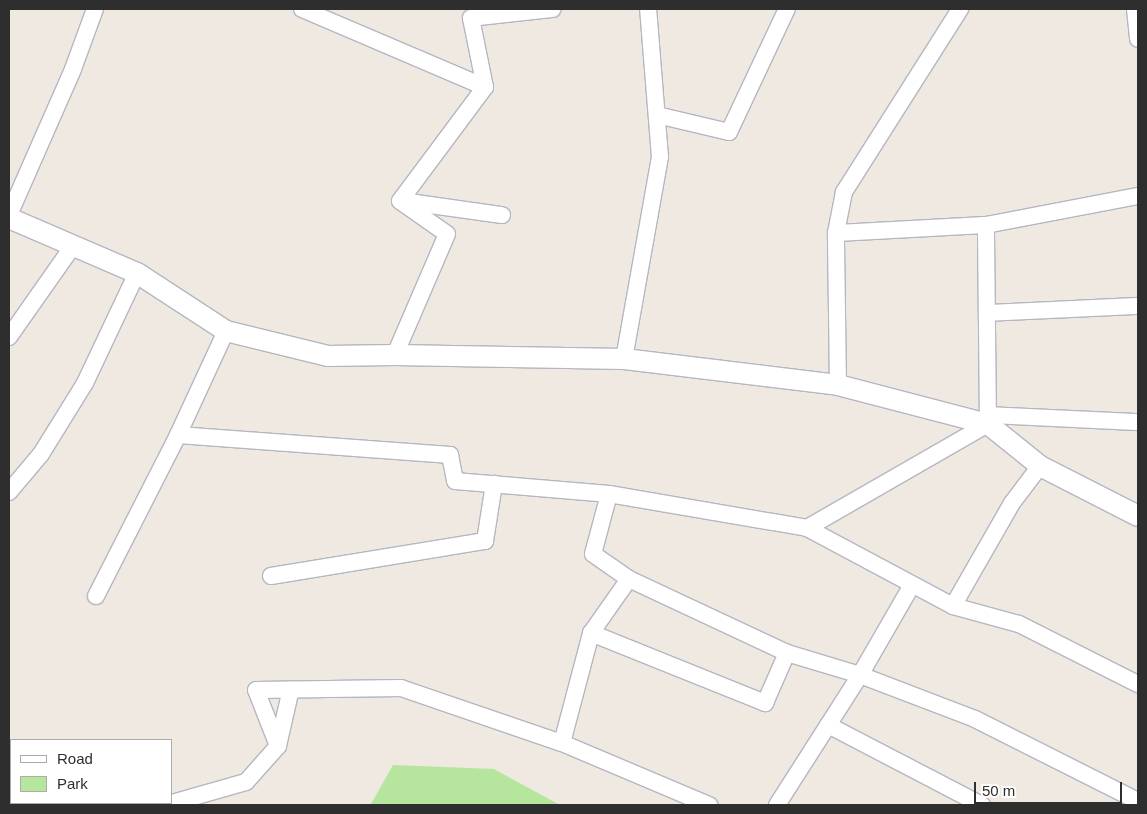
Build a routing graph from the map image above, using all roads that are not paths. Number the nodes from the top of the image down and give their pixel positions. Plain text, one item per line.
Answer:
1 (96, 9) edge
2 (302, 9) edge
3 (553, 9) edge
4 (648, 9) edge
5 (787, 9) edge
6 (960, 9) edge
7 (1135, 9) edge
8 (1138, 39) edge
9 (485, 87) junction
10 (657, 115) junction
11 (1138, 196) edge
12 (400, 201) junction
13 (502, 215) dead end
14 (9, 216) edge
15 (986, 225) junction
16 (836, 233) junction
17 (73, 246) junction
18 (136, 273) junction
19 (1138, 306) edge
20 (987, 313) junction
21 (226, 331) junction
22 (9, 337) edge
23 (395, 355) junction
24 (624, 359) junction
25 (838, 385) junction
26 (988, 420) junction
27 (1138, 422) edge
28 (178, 435) junction
29 (1040, 466) junction
30 (494, 484) junction
31 (9, 492) edge
32 (609, 494) junction
33 (1138, 516) edge
34 (807, 528) junction
35 (271, 576) dead end
36 (629, 579) junction
37 (912, 585) junction
38 (96, 596) dead end
39 (953, 606) junction
40 (590, 633) junction
41 (787, 653) junction
42 (860, 675) junction
43 (1138, 684) edge
44 (291, 689) junction
45 (828, 725) junction
46 (562, 743) junction
47 (278, 746) junction
48 (1138, 800) edge
49 (172, 803) edge
50 (709, 805) edge
51 (777, 805) edge
52 (982, 805) edge

1 - 14 street
2 - 9 street
3 - 9 street
4 - 10 street
5 - 10 street
6 - 16 street
7 - 8 street
9 - 12 street
10 - 24 street
11 - 15 street
12 - 13 street
12 - 23 street
14 - 17 street
15 - 16 street
15 - 20 street
16 - 25 street
17 - 18 street
17 - 22 street
18 - 21 street
18 - 31 street
19 - 20 street
20 - 26 street
21 - 23 street
21 - 28 street
23 - 24 street
24 - 25 street
25 - 26 street
26 - 27 street
26 - 29 street
26 - 34 street
28 - 30 street
28 - 38 street
29 - 33 street
29 - 39 street
30 - 32 street
30 - 35 street
32 - 34 street
32 - 36 street
34 - 37 street
36 - 40 street
36 - 41 street
37 - 39 street
37 - 42 street
39 - 43 street
40 - 41 street
40 - 46 street
41 - 42 street
42 - 45 street
42 - 48 street
44 - 46 street
44 - 47 street
44 - 47 street
45 - 51 street
45 - 52 street
46 - 50 street
47 - 49 street

